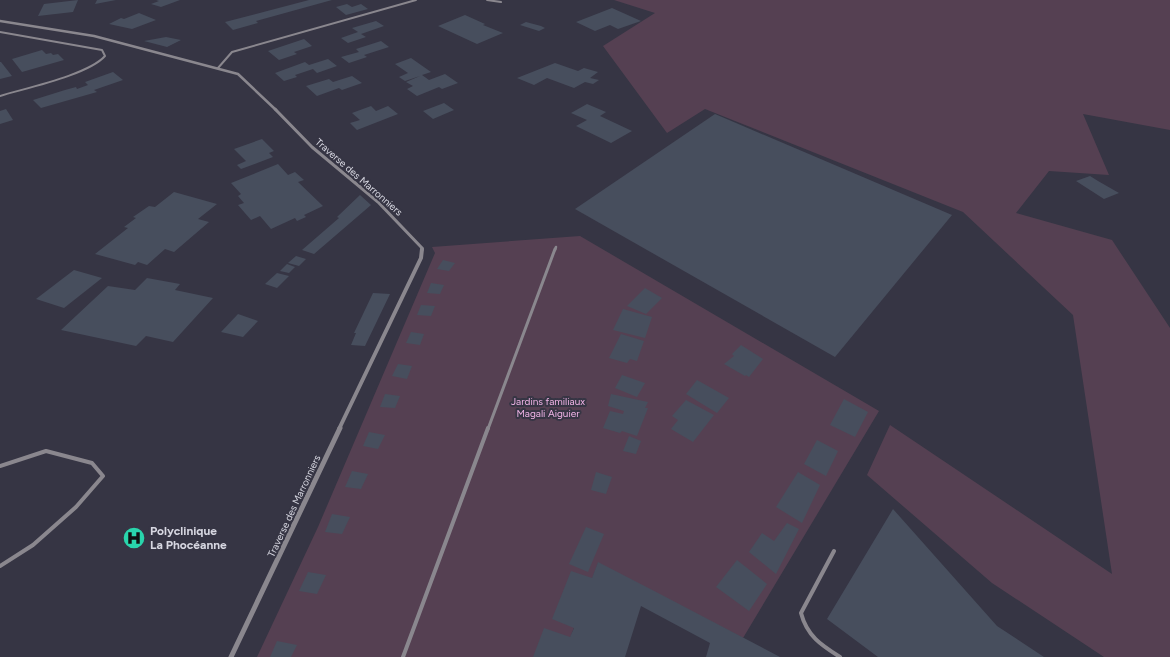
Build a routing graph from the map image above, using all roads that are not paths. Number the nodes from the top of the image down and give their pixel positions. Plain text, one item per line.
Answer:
1 (416, 0) edge
2 (487, 0) edge
3 (501, 2) dead end
4 (0, 21) edge
5 (0, 32) edge
6 (218, 68) junction
7 (0, 96) edge
8 (556, 247) dead end
9 (0, 466) edge
10 (834, 551) dead end
11 (0, 566) edge
12 (231, 657) edge
13 (403, 657) edge
14 (840, 657) edge

1 - 6 lane
2 - 3 lane
4 - 6 street, Traverse des Marronniers
5 - 7 lane
6 - 12 street, Traverse des Marronniers
8 - 13 lane
9 - 11 lane
10 - 14 lane

